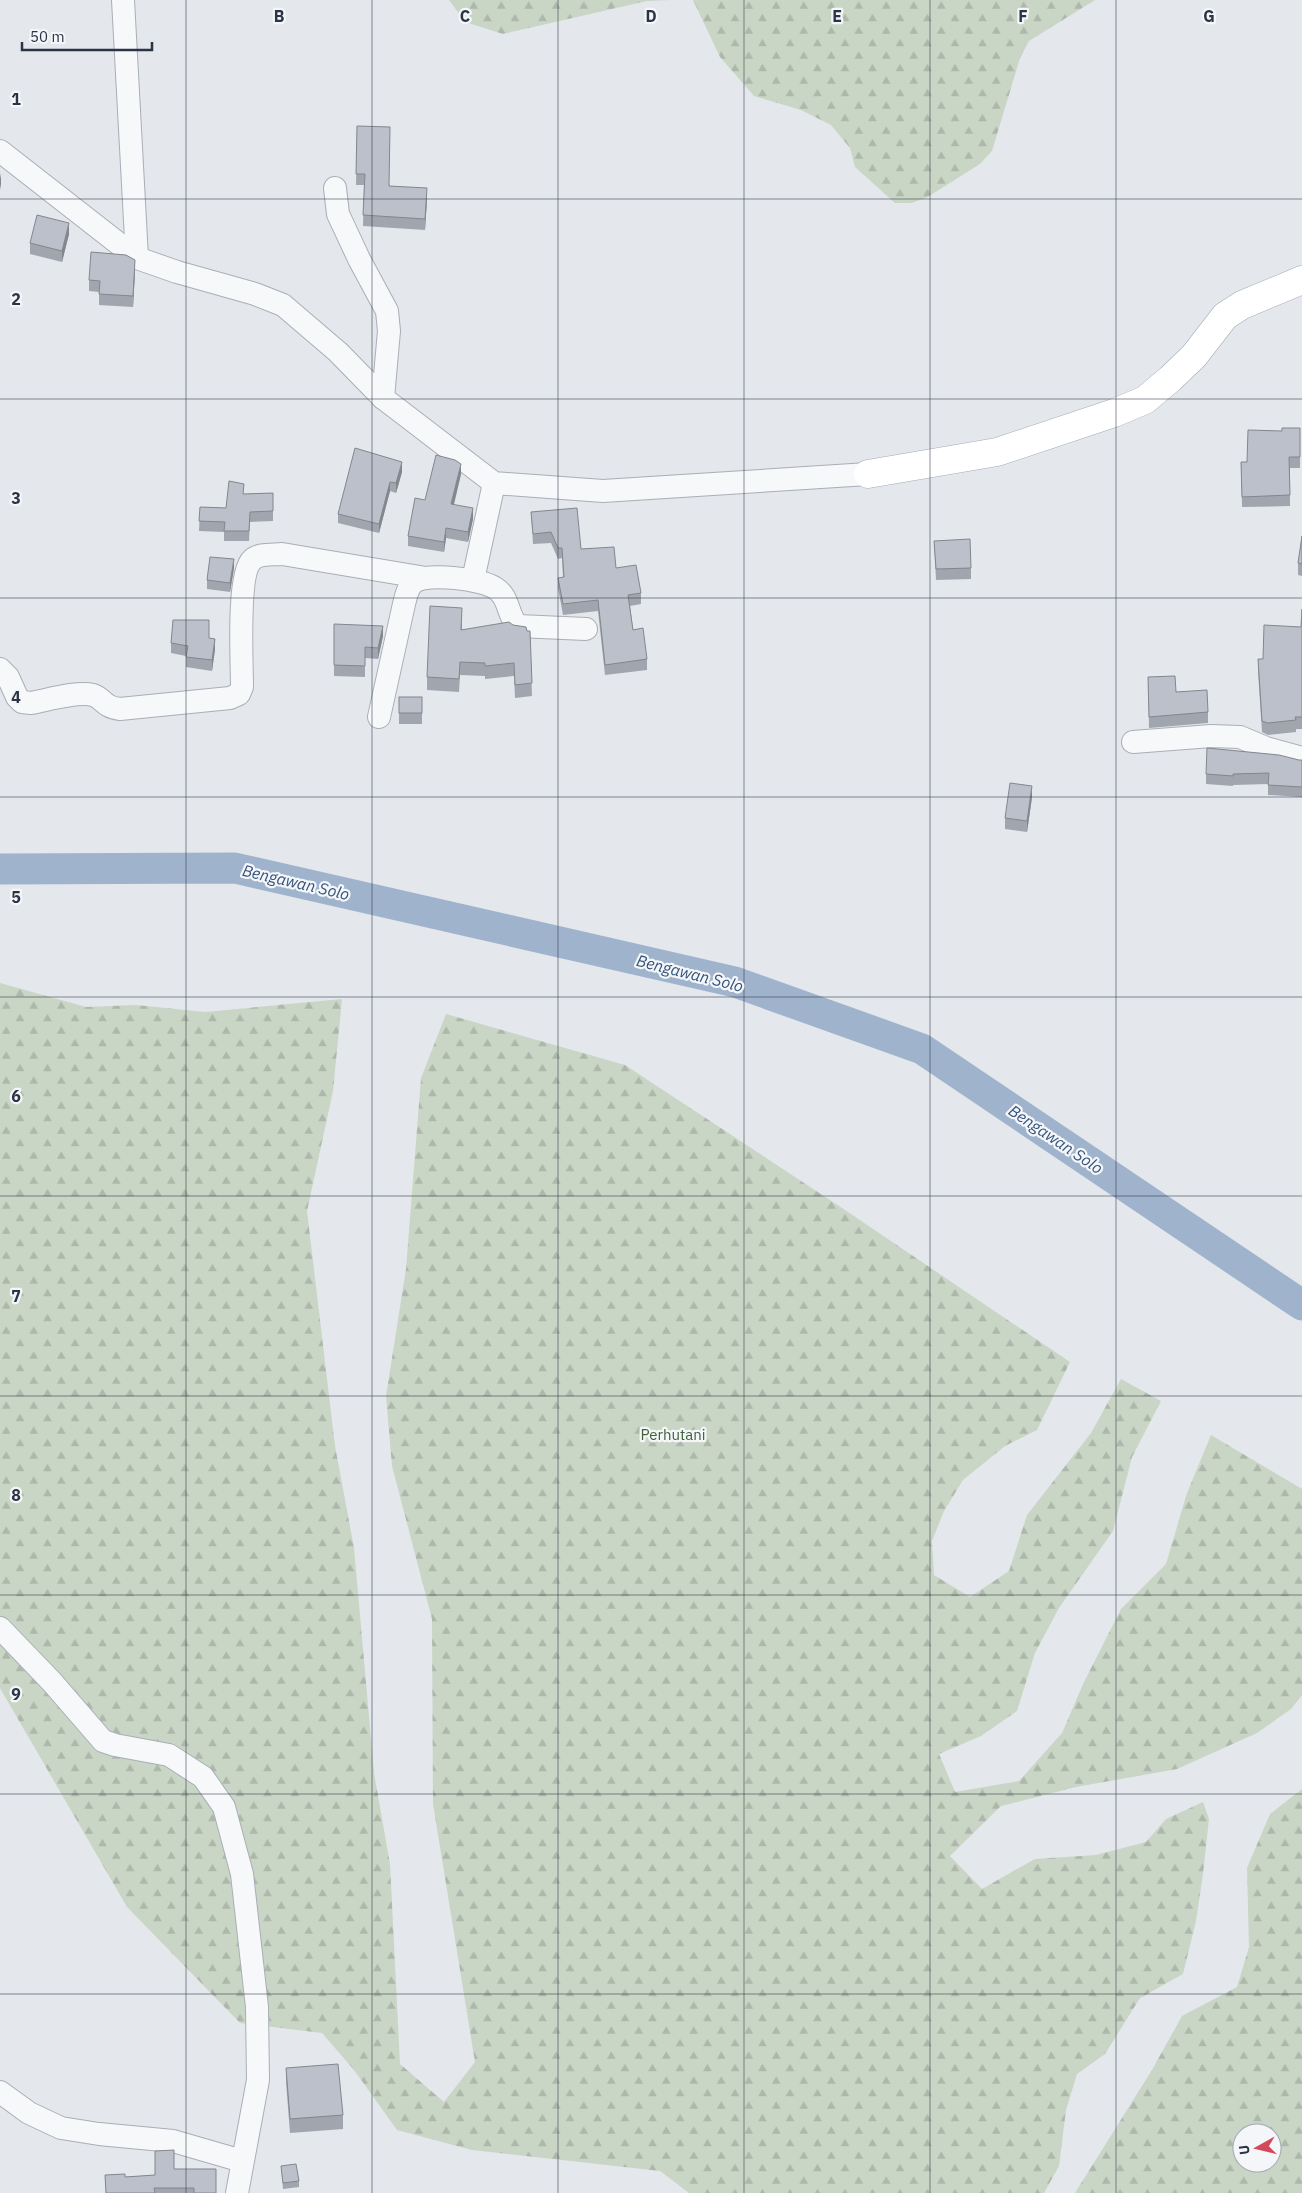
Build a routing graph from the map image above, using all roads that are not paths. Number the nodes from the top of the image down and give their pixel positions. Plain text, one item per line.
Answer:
1 (123, 0) edge
2 (0, 151) edge
3 (335, 188) dead end
4 (137, 258) junction
5 (1302, 280) edge
6 (383, 398) junction
7 (868, 474) joint
8 (494, 484) junction
9 (426, 578) junction
10 (473, 580) junction
11 (586, 629) dead end
12 (0, 669) edge
13 (379, 717) dead end
14 (1133, 742) dead end
15 (1302, 758) edge
16 (0, 1628) edge
17 (0, 2092) edge
18 (242, 2160) junction
19 (237, 2193) edge

1 - 4 street
2 - 4 street
3 - 6 street
4 - 6 street
5 - 7 main road
6 - 8 street
7 - 8 street
8 - 10 street
9 - 10 street
9 - 12 street
9 - 13 street
10 - 11 street
14 - 15 street
16 - 18 street
17 - 18 street
18 - 19 street

